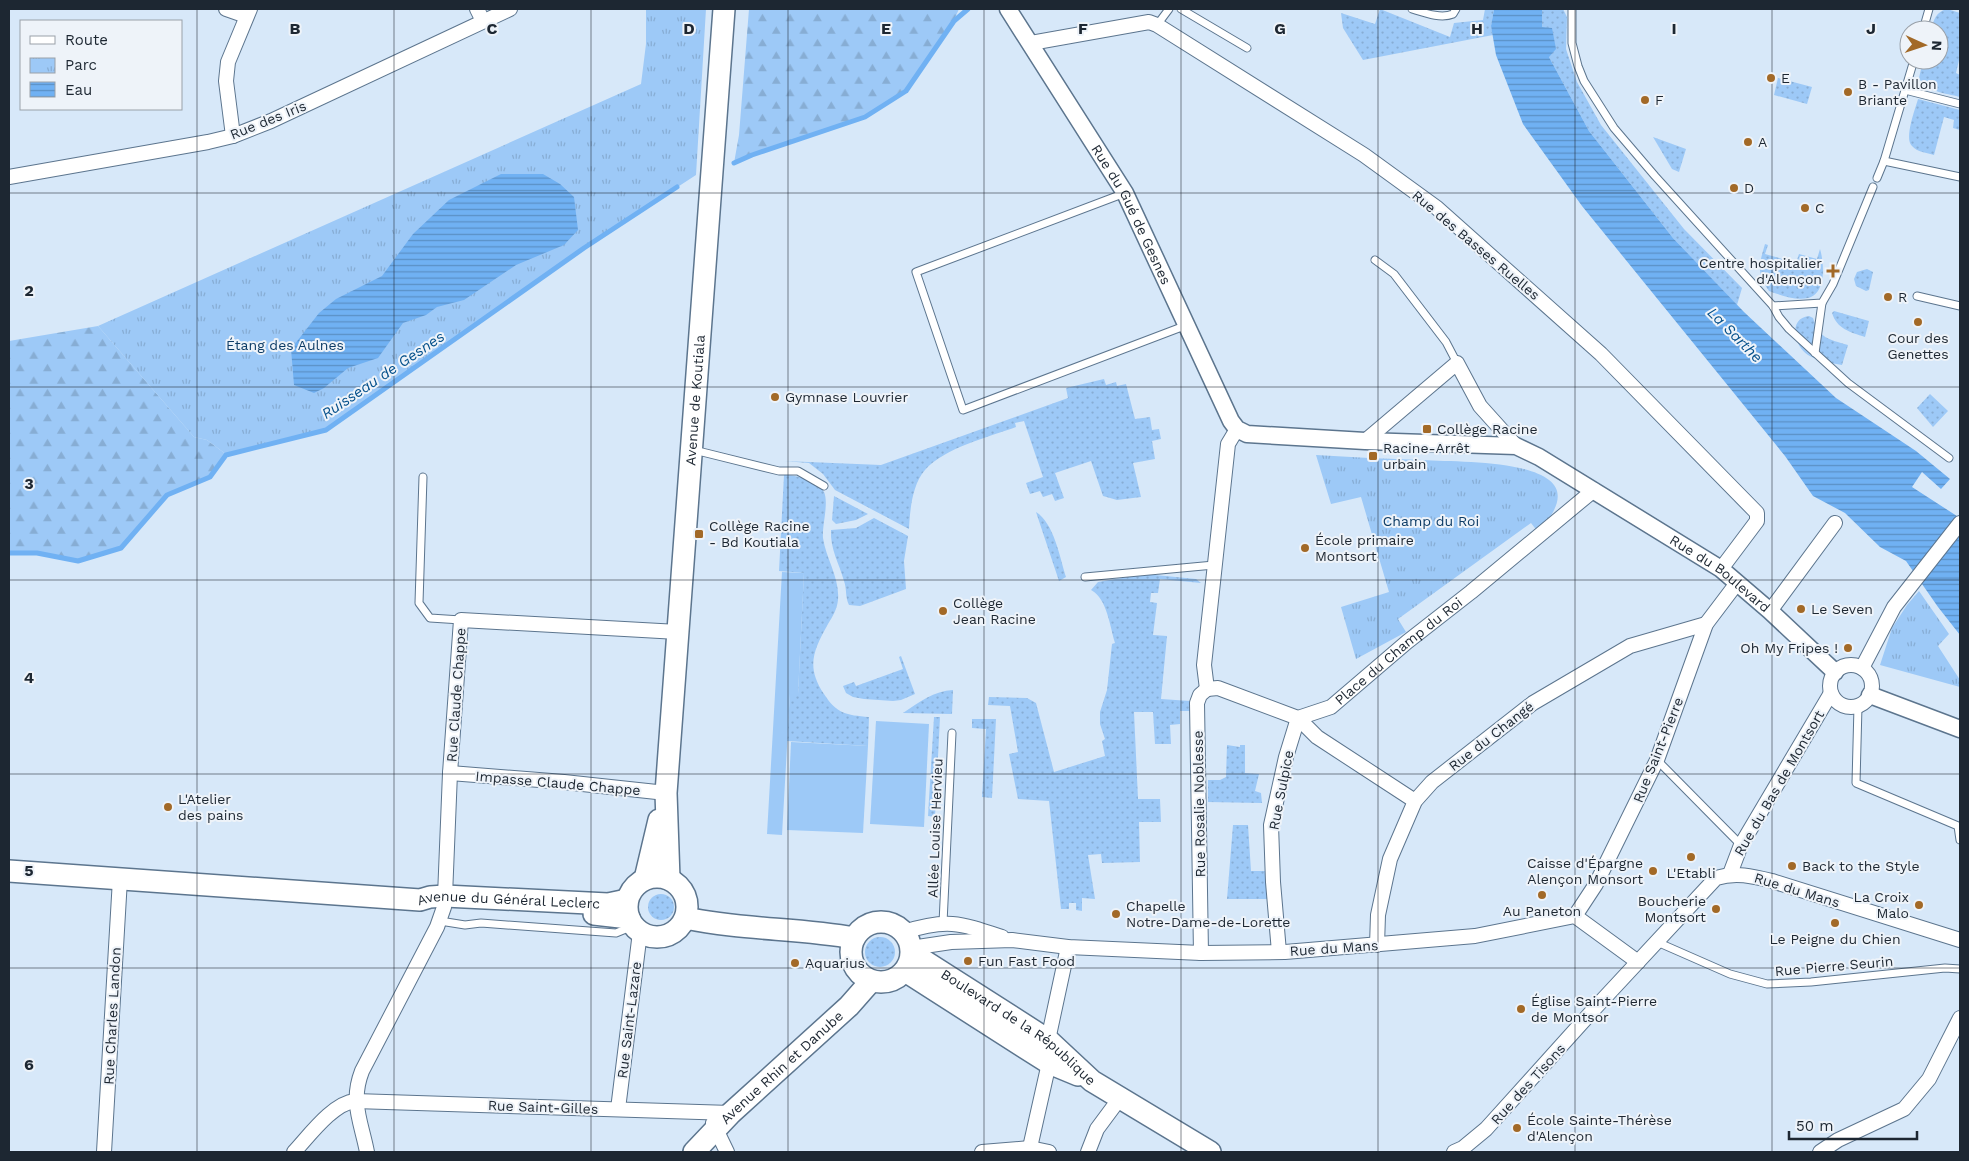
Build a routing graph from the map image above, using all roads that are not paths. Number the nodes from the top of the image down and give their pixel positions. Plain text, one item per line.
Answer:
1 (226, 9) edge
2 (510, 9) edge
3 (724, 9) edge
4 (1008, 9) edge
5 (1169, 9) edge
6 (1181, 9) edge
7 (1412, 9) edge
8 (1456, 9) edge
9 (1572, 9) edge
10 (248, 12) edge
11 (480, 15) edge
12 (1157, 25) junction
13 (1031, 43) junction
14 (1247, 48) dead end
15 (1911, 70) edge
16 (1905, 90) junction
17 (1960, 104) edge
18 (233, 136) junction
19 (1884, 161) junction
20 (9, 177) edge
21 (1960, 177) edge
22 (1877, 178) dead end
23 (1873, 187) dead end
24 (1125, 194) junction
25 (1375, 260) dead end
26 (1917, 296) dead end
27 (1822, 302) junction
28 (1774, 306) junction
29 (1960, 306) edge
30 (1187, 325) junction
31 (1816, 353) junction
32 (1457, 363) junction
33 (1237, 429) junction
34 (1365, 441) junction
35 (1516, 446) junction
36 (690, 449) junction
37 (1949, 458) dead end
38 (423, 477) dead end
39 (824, 486) dead end
40 (1594, 490) junction
41 (1835, 522) dead end
42 (1960, 523) edge
43 (1214, 565) junction
44 (1721, 569) junction
45 (1085, 577) dead end
46 (1737, 583) junction
47 (1770, 611) junction
48 (461, 620) junction
49 (1706, 624) junction
50 (678, 632) junction
51 (1862, 668) junction
52 (1835, 672) junction
53 (1207, 689) junction
54 (1831, 693) junction
55 (1870, 695) junction
56 (1858, 706) junction
57 (1298, 718) junction
58 (1960, 729) edge
59 (952, 733) dead end
60 (1657, 760) junction
61 (450, 773) junction
62 (666, 793) junction
63 (1415, 801) junction
64 (1960, 840) edge
65 (1741, 845) junction
66 (9, 871) edge
67 (1730, 874) junction
68 (120, 879) junction
69 (646, 879) junction
70 (669, 879) junction
71 (443, 908) junction
72 (1575, 916) junction
73 (686, 918) junction
74 (632, 919) junction
75 (943, 923) junction
76 (854, 938) junction
77 (1012, 940) junction
78 (1960, 940) edge
79 (1657, 942) junction
80 (1377, 945) junction
81 (1068, 947) junction
82 (908, 951) junction
83 (1279, 952) junction
84 (1201, 954) junction
85 (1638, 962) junction
86 (1960, 969) edge
87 (871, 981) junction
88 (1960, 1018) edge
89 (1048, 1040) junction
90 (1049, 1063) junction
91 (1092, 1081) junction
92 (1120, 1098) junction
93 (355, 1101) junction
94 (618, 1109) junction
95 (711, 1120) junction
96 (1029, 1150) edge
97 (1461, 1151) edge
98 (104, 1152) edge
99 (294, 1152) edge
100 (367, 1152) edge
101 (694, 1152) edge
102 (728, 1152) edge
103 (982, 1152) edge
104 (1049, 1152) edge
105 (1088, 1152) edge
106 (1210, 1152) edge
107 (1820, 1152) edge

1 - 10 street
2 - 11 street, Rue des Iris
3 - 36 main road, Avenue de Koutiala
4 - 13 street, Rue du Gué de Gesnes
5 - 12 lane
6 - 14 lane
7 - 8 lane
9 - 28 lane
10 - 18 street
11 - 18 street, Rue des Iris
12 - 13 street
12 - 44 street, Rue des Basses Ruelles
13 - 24 street, Rue du Gué de Gesnes
15 - 16 lane
16 - 17 lane
16 - 19 lane
18 - 20 street, Rue des Iris
19 - 21 lane
19 - 22 lane
23 - 27 lane
24 - 30 street, Rue du Gué de Gesnes
24 - 30 lane
25 - 32 lane
26 - 29 lane
27 - 28 lane
27 - 31 lane
28 - 31 lane
30 - 33 street, Rue du Gué de Gesnes
31 - 37 lane
32 - 34 street
32 - 35 street
33 - 34 street
33 - 43 street
34 - 35 street
35 - 40 street
36 - 39 lane
36 - 50 main road, Avenue de Koutiala
38 - 48 lane
40 - 44 street, Rue du Boulevard
40 - 57 street, Place du Champ du Roi
41 - 47 street
42 - 51 street
43 - 45 lane
43 - 53 street
44 - 46 street, Rue du Boulevard
46 - 47 street, Rue du Boulevard
46 - 49 street, Rue Saint-Pierre
47 - 52 street, Rue du Boulevard
48 - 50 street, Rue Claude Chappe
48 - 61 street, Rue Claude Chappe
49 - 60 street, Rue Saint-Pierre
49 - 63 street, Rue du Changé
50 - 62 main road, Avenue de Koutiala
51 - 52 street
51 - 55 street
52 - 54 street
53 - 57 street
53 - 84 street, Rue Rosalie Noblesse
54 - 56 street
54 - 65 street, Rue du Bas de Montsort
55 - 56 street
55 - 58 street
56 - 64 lane
57 - 63 street
57 - 83 street, Rue Sulpice
59 - 75 lane, Allée Louise Hervieu
60 - 65 lane
60 - 72 street, Rue Saint-Pierre
61 - 62 street, Impasse Claude Chappe
61 - 71 street, Rue Claude Chappe
62 - 69 main road, Avenue de Koutiala
62 - 70 main road, Avenue de Koutiala
63 - 80 street, Rue du Changé
65 - 67 street, Rue du Bas de Montsort
66 - 68 main road, Avenue du Général Leclerc
67 - 78 street, Rue du Mans
67 - 79 street
68 - 71 main road, Avenue du Général Leclerc
68 - 98 street, Rue Charles Landon
69 - 70 main road
69 - 74 main road
70 - 73 main road
71 - 74 main road, Avenue du Général Leclerc
71 - 93 street
72 - 80 street, Rue du Mans
72 - 85 street
73 - 74 main road
73 - 76 main road
74 - 94 street, Rue Saint-Lazare
75 - 77 street, Rue du Mans
75 - 82 street, Rue du Mans
76 - 82 main road
76 - 87 main road
77 - 81 street, Rue du Mans
77 - 82 street, Rue du Mans
79 - 85 street, Rue des Tisons
79 - 86 lane, Rue Pierre Seurin
80 - 83 street, Rue du Mans
81 - 84 street, Rue du Mans
81 - 89 street
82 - 87 main road
82 - 89 main road, Boulevard de la République
82 - 90 main road, Boulevard de la République
83 - 84 street, Rue du Mans
85 - 97 street, Rue des Tisons
87 - 95 main road, Avenue Rhin et Danube
88 - 107 street
89 - 91 main road, Boulevard de la République
90 - 91 main road, Boulevard de la République
90 - 96 street
91 - 92 main road
92 - 105 street
92 - 106 main road
93 - 94 street, Rue Saint-Gilles
93 - 99 street
93 - 100 street
94 - 95 street, Rue Saint-Gilles
95 - 101 main road, Avenue Rhin et Danube
95 - 102 street
96 - 103 street
96 - 104 street

